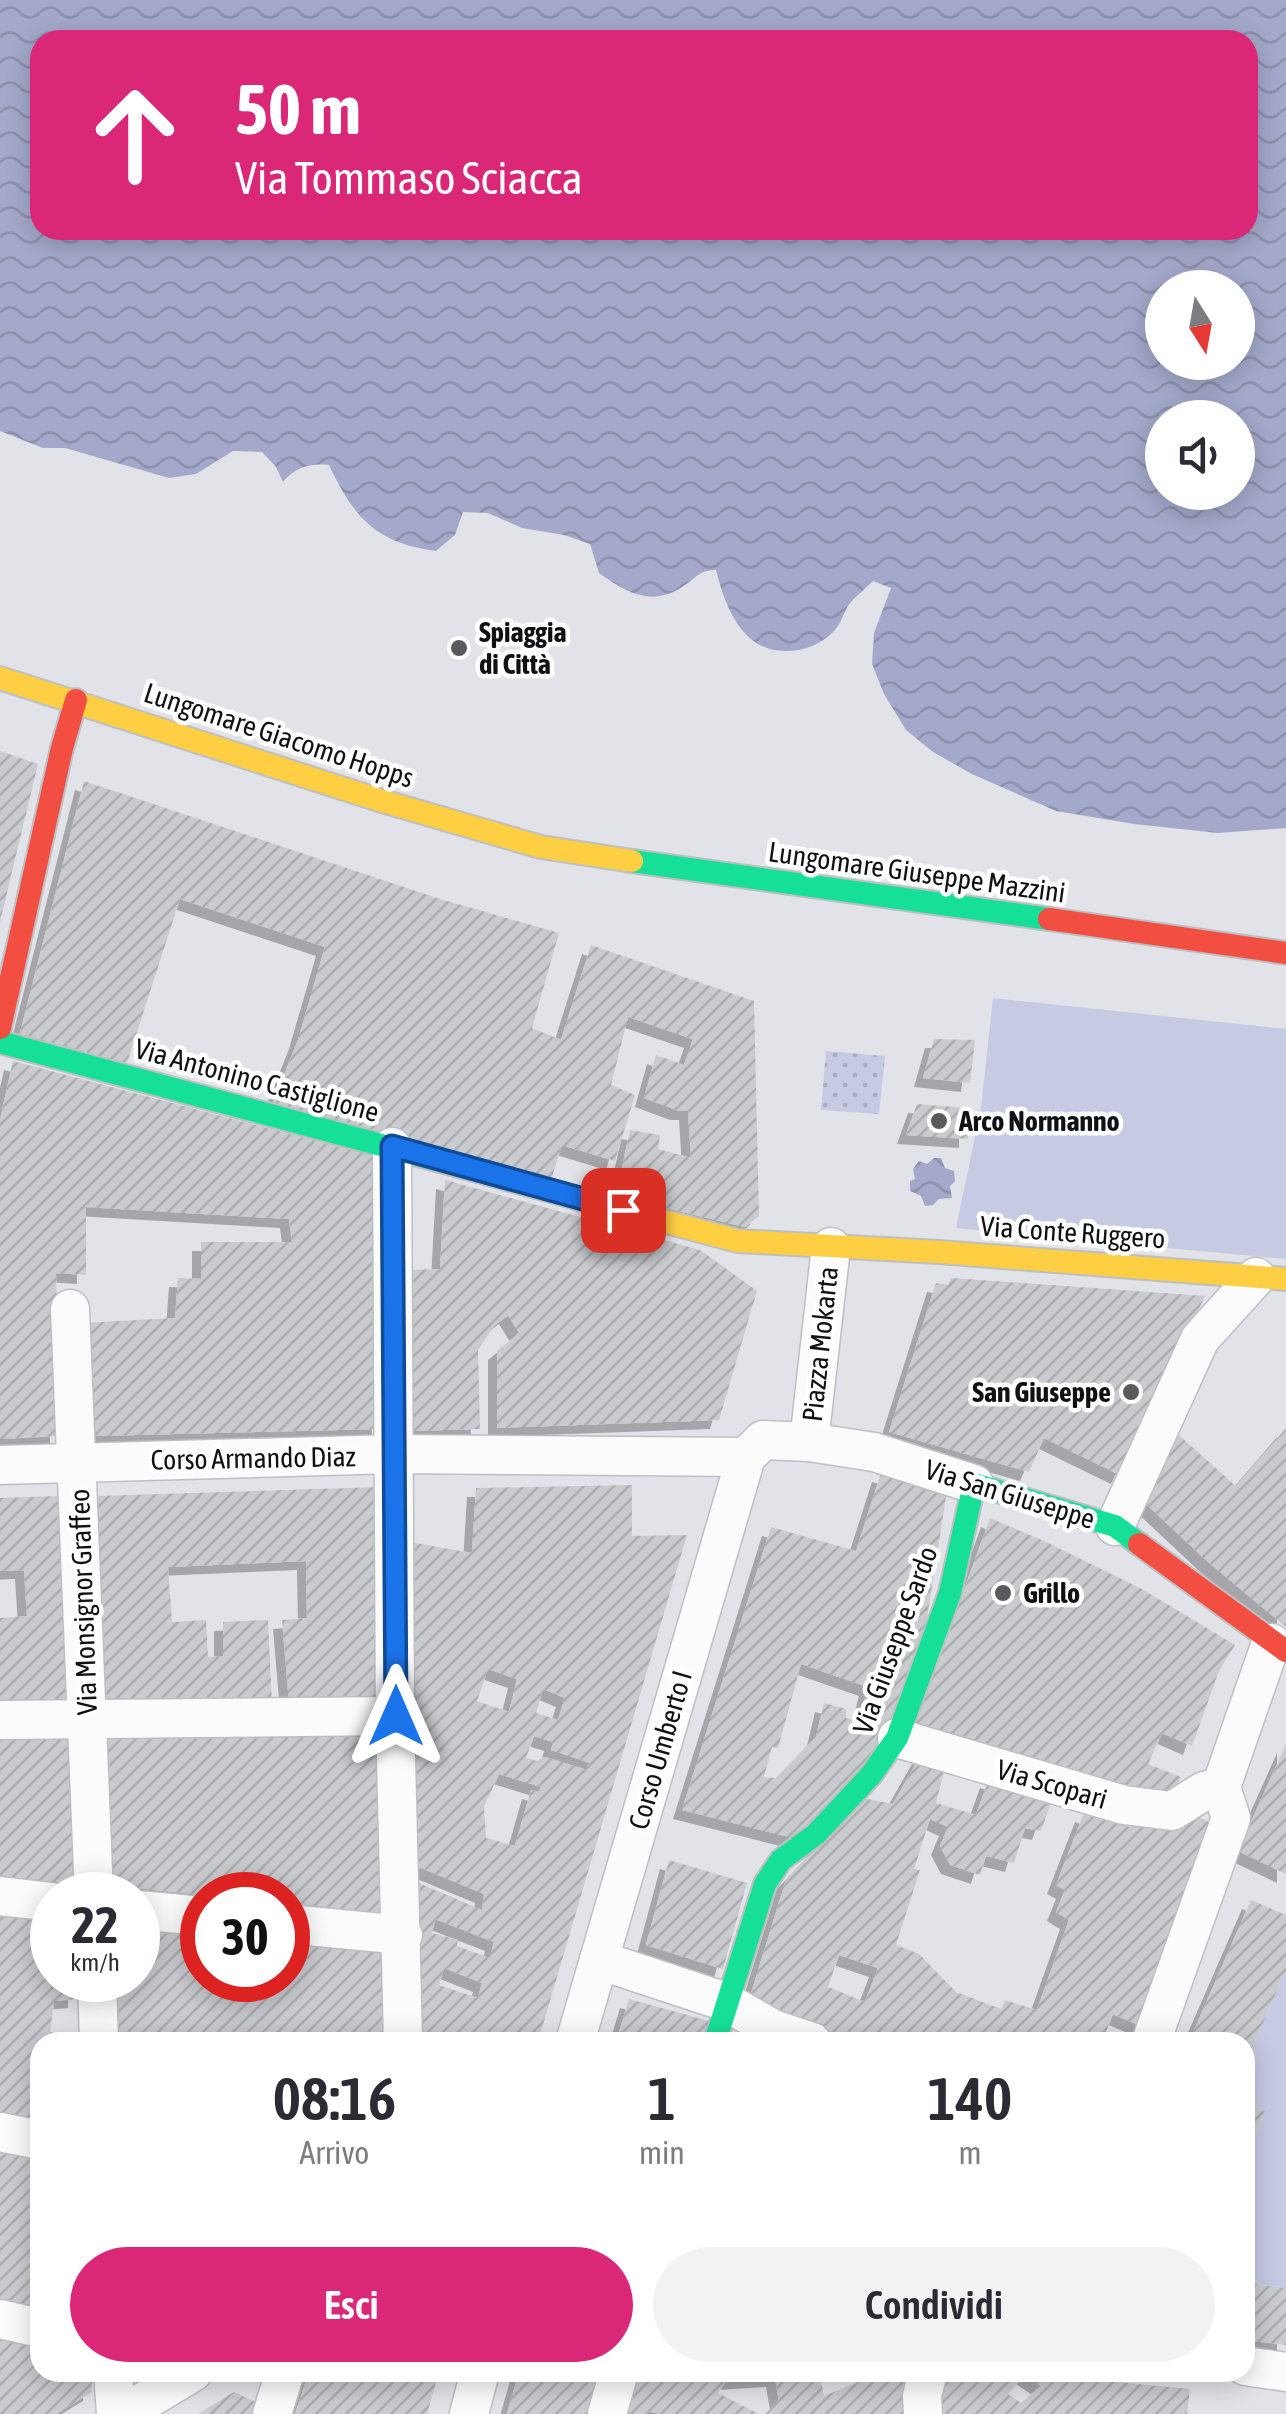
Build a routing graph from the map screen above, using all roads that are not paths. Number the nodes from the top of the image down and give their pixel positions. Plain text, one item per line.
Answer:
1 (0, 678) edge
2 (76, 700) junction
3 (541, 847) joint
4 (1286, 953) edge
5 (0, 1028) edge
6 (0, 1042) edge
7 (392, 1146) junction
8 (790, 1246) joint
9 (843, 1247) junction
10 (1271, 1278) edge
11 (70, 1310) dead end
12 (809, 1442) junction
13 (874, 1452) joint
14 (395, 1454) junction
15 (746, 1457) junction
16 (78, 1462) junction
17 (0, 1465) edge
18 (974, 1484) junction
19 (1115, 1526) junction
20 (1278, 1647) edge
21 (396, 1716) junction
22 (88, 1718) junction
23 (0, 1720) edge
24 (897, 1738) junction
25 (1219, 1798) junction
26 (93, 1872) edge
27 (0, 1896) edge
28 (30, 1899) edge
29 (310, 1926) edge
30 (403, 1935) junction
31 (599, 1960) junction
32 (98, 2002) edge
33 (726, 2002) junction
34 (100, 2032) edge
35 (403, 2032) edge
36 (578, 2032) edge
37 (718, 2032) edge
38 (782, 2032) edge
39 (1154, 2032) edge
40 (0, 2132) edge
41 (30, 2138) edge
42 (0, 2319) edge
43 (30, 2326) edge
44 (1255, 2367) edge
45 (1286, 2372) edge
46 (115, 2382) edge
47 (175, 2382) edge
48 (282, 2382) edge
49 (477, 2382) edge
50 (617, 2382) edge
51 (926, 2382) edge
52 (120, 2414) edge
53 (272, 2414) edge
54 (469, 2414) edge
55 (608, 2414) edge
56 (923, 2414) edge

1 - 2 street, Lungomare Giacomo Hopps
2 - 3 street, Lungomare Giacomo Hopps
2 - 5 street
3 - 4 street, Lungomare Giuseppe Mazzini
6 - 7 street, Via Antonino Castiglione
7 - 8 street, Via Antonino Castiglione
7 - 14 street
8 - 9 street, Piazza Mokarta
9 - 10 street, Via Conte Ruggero
9 - 12 street, Piazza Mokarta
10 - 19 street
11 - 16 street, Via Monsignor Graffeo
12 - 13 street, Piazza Mokarta
12 - 15 street, Piazza Mokarta
13 - 18 street, Via San Giuseppe
14 - 15 street, Corso Armando Diaz
14 - 16 street, Corso Armando Diaz
14 - 21 street
15 - 31 street, Corso Umberto I
16 - 17 street, Corso Armando Diaz
16 - 22 street, Via Monsignor Graffeo
18 - 19 street, Via San Giuseppe
18 - 24 street, Via Giuseppe Sardo
19 - 20 street, Via San Giuseppe
20 - 25 street
21 - 22 street
21 - 30 street
22 - 23 street
22 - 26 street, Via Monsignor Graffeo
24 - 25 street, Via Scopari
24 - 33 street, Via Giuseppe Sardo
25 - 39 street
27 - 28 street
29 - 30 street
30 - 35 street
31 - 33 street
31 - 36 street, Corso Umberto I
32 - 34 street
33 - 37 street, Via Giuseppe Sardo
33 - 38 street
40 - 41 street
42 - 43 street
44 - 45 street
46 - 52 street
47 - 52 street
48 - 53 street
49 - 54 street
50 - 55 street
51 - 56 street

